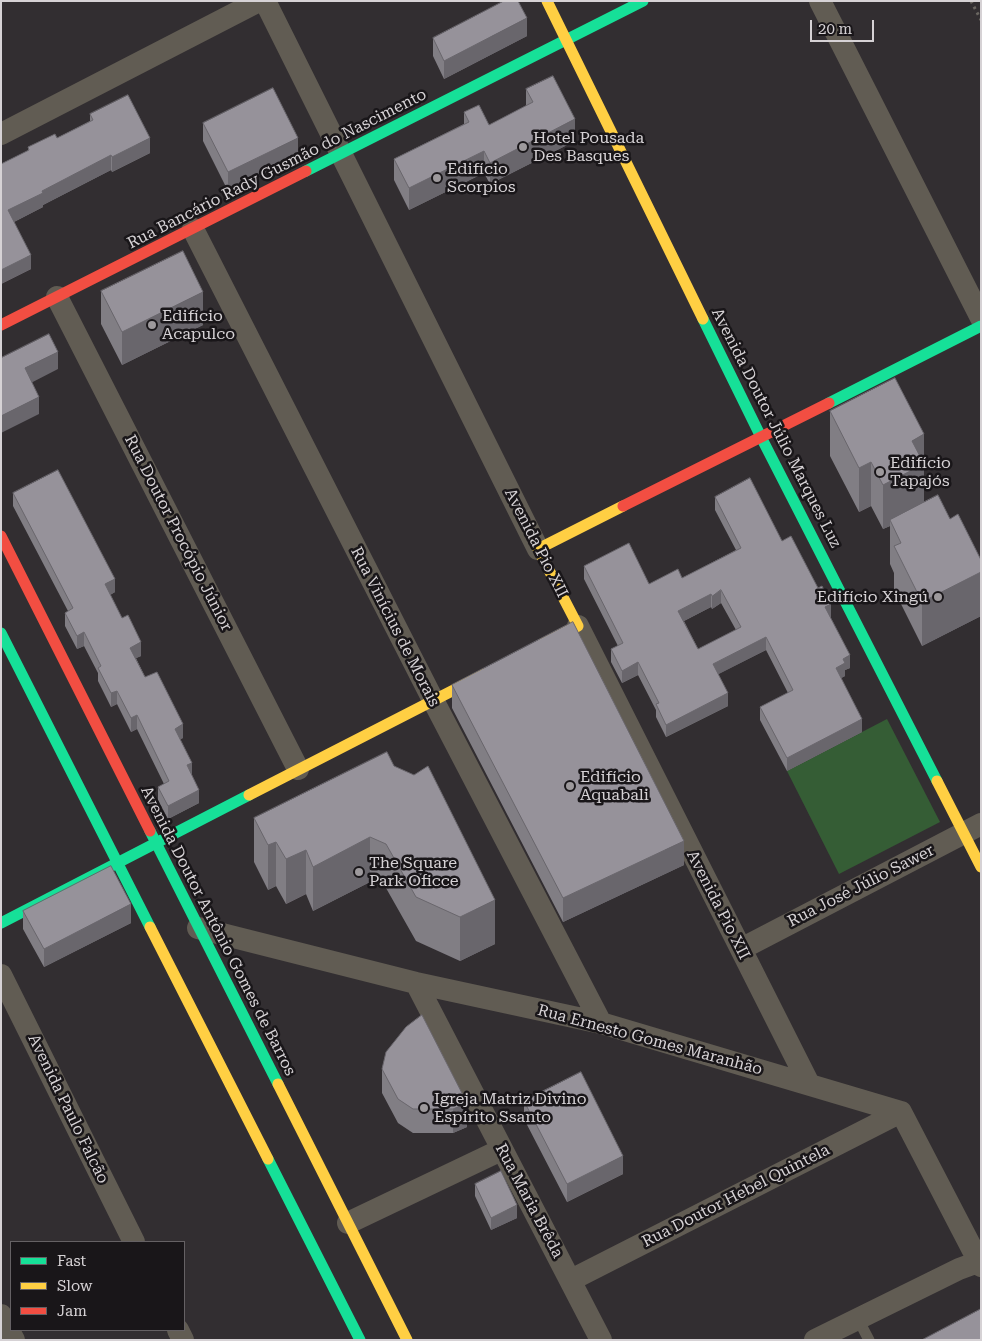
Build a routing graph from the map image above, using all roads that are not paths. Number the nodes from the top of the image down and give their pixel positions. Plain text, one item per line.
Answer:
1 (259, 1) edge
2 (265, 1) edge
3 (547, 1) edge
4 (612, 1) edge
5 (643, 1) edge
6 (820, 1) edge
7 (616, 15) junction
8 (567, 41) junction
9 (1, 134) edge
10 (341, 154) junction
11 (193, 229) junction
12 (57, 297) junction
13 (981, 318) edge
14 (1, 325) edge
15 (981, 326) edge
16 (760, 436) junction
17 (1, 536) edge
18 (538, 549) junction
19 (578, 626) junction
20 (1, 633) edge
21 (535, 648) edge
22 (492, 670) edge
23 (433, 700) junction
24 (298, 769) junction
25 (972, 828) edge
26 (155, 843) junction
27 (118, 862) junction
28 (981, 867) edge
29 (1, 923) edge
30 (198, 928) junction
31 (741, 949) junction
32 (1, 975) edge
33 (416, 983) junction
34 (601, 1023) junction
35 (810, 1084) junction
36 (901, 1112) junction
37 (501, 1150) junction
38 (348, 1223) junction
39 (134, 1241) edge
40 (980, 1264) edge
41 (571, 1280) junction
42 (1, 1315) edge
43 (858, 1319) junction
44 (14, 1340) edge
45 (360, 1340) edge
46 (407, 1340) edge
47 (601, 1340) edge
48 (815, 1340) edge
49 (869, 1340) edge

1 - 9 street
2 - 10 street, Avenida Pio XII
3 - 8 street, Avenida Doutor Júlio Marques Luz
4 - 7 lane
5 - 7 street, Rua Bancário Rady Gusmão do Nascimento
6 - 13 street
7 - 8 street, Rua Bancário Rady Gusmão do Nascimento
8 - 10 street, Rua Bancário Rady Gusmão do Nascimento
8 - 16 street, Avenida Doutor Júlio Marques Luz
10 - 11 street, Rua Bancário Rady Gusmão do Nascimento
10 - 18 street, Avenida Pio XII
11 - 12 street, Rua Bancário Rady Gusmão do Nascimento
11 - 23 street, Rua Vinícius de Morais
12 - 14 street, Rua Bancário Rady Gusmão do Nascimento
12 - 24 street, Rua Doutor Procópio Júnior
15 - 16 street
16 - 18 street
16 - 25 street, Avenida Doutor Júlio Marques Luz
17 - 26 street, Avenida Doutor Antônio Gomes de Barros
18 - 19 street, Avenida Pio XII
19 - 21 street
19 - 31 street, Avenida Pio XII
20 - 27 street
22 - 23 street
23 - 24 street
23 - 34 street, Rua Vinícius de Morais
24 - 26 street
25 - 28 street, Avenida Doutor Júlio Marques Luz
25 - 31 street, Rua José Júlio Sawer
26 - 27 street
26 - 30 street, Avenida Doutor Antônio Gomes de Barros
27 - 29 street
27 - 45 street
30 - 33 street, Rua Ernesto Gomes Maranhão
30 - 38 street, Avenida Doutor Antônio Gomes de Barros
31 - 35 street, Avenida Pio XII
32 - 39 street, Avenida Paulo Falcão
33 - 34 street, Rua Ernesto Gomes Maranhão
33 - 37 street, Rua Maria Brêda
34 - 35 street, Rua Ernesto Gomes Maranhão
35 - 36 street, Rua Ernesto Gomes Maranhão
36 - 40 street
36 - 41 street, Rua Doutor Hebel Quintela
37 - 38 street
37 - 41 street, Rua Maria Brêda
38 - 46 street, Avenida Doutor Antônio Gomes de Barros
40 - 43 street
41 - 47 street, Rua Maria Brêda
42 - 44 street
43 - 48 street
43 - 49 lane

